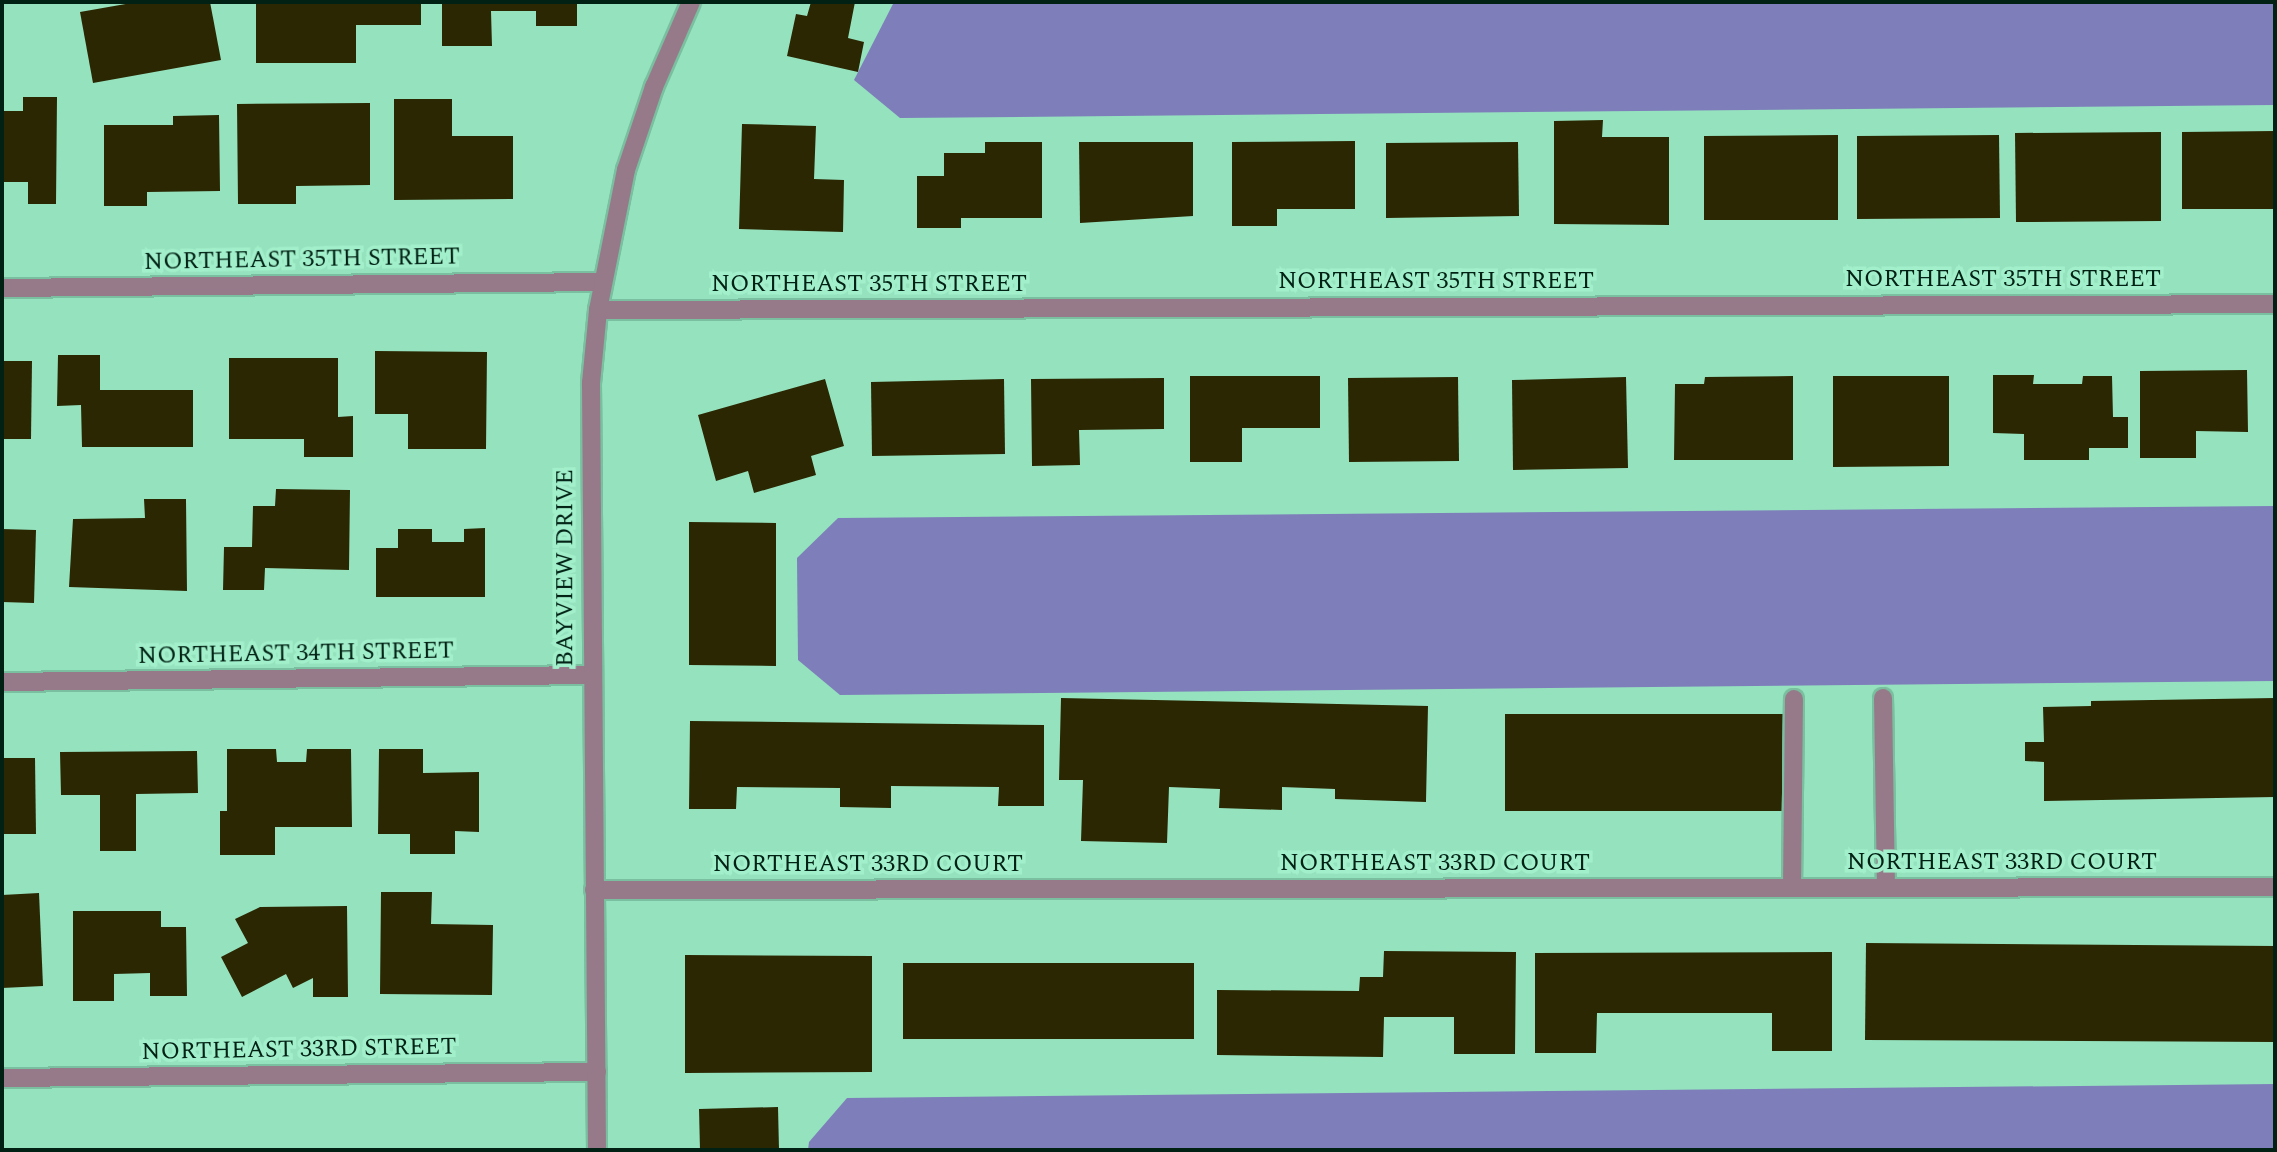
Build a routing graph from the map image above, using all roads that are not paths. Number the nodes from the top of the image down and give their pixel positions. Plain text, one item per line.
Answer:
1 (691, 2) edge
2 (602, 282) junction
3 (2, 288) edge
4 (2275, 304) edge
5 (598, 310) junction
6 (591, 675) junction
7 (2, 682) edge
8 (1883, 698) dead end
9 (1794, 699) dead end
10 (2275, 887) edge
11 (1792, 888) junction
12 (1886, 888) junction
13 (594, 890) junction
14 (597, 1072) junction
15 (2, 1078) edge
16 (597, 1150) edge

1 - 2 street, BAYVIEW DRIVE
2 - 3 street, NORTHEAST 35TH STREET
2 - 5 street, BAYVIEW DRIVE
4 - 5 street, NORTHEAST 35TH STREET
5 - 6 street, BAYVIEW DRIVE
6 - 7 street, NORTHEAST 34TH STREET
6 - 13 street, BAYVIEW DRIVE
8 - 12 street
9 - 11 street
10 - 12 street, NORTHEAST 33RD COURT
11 - 12 street, NORTHEAST 33RD COURT
11 - 13 street, NORTHEAST 33RD COURT
13 - 14 street, BAYVIEW DRIVE
14 - 15 street, NORTHEAST 33RD STREET
14 - 16 street, BAYVIEW DRIVE

